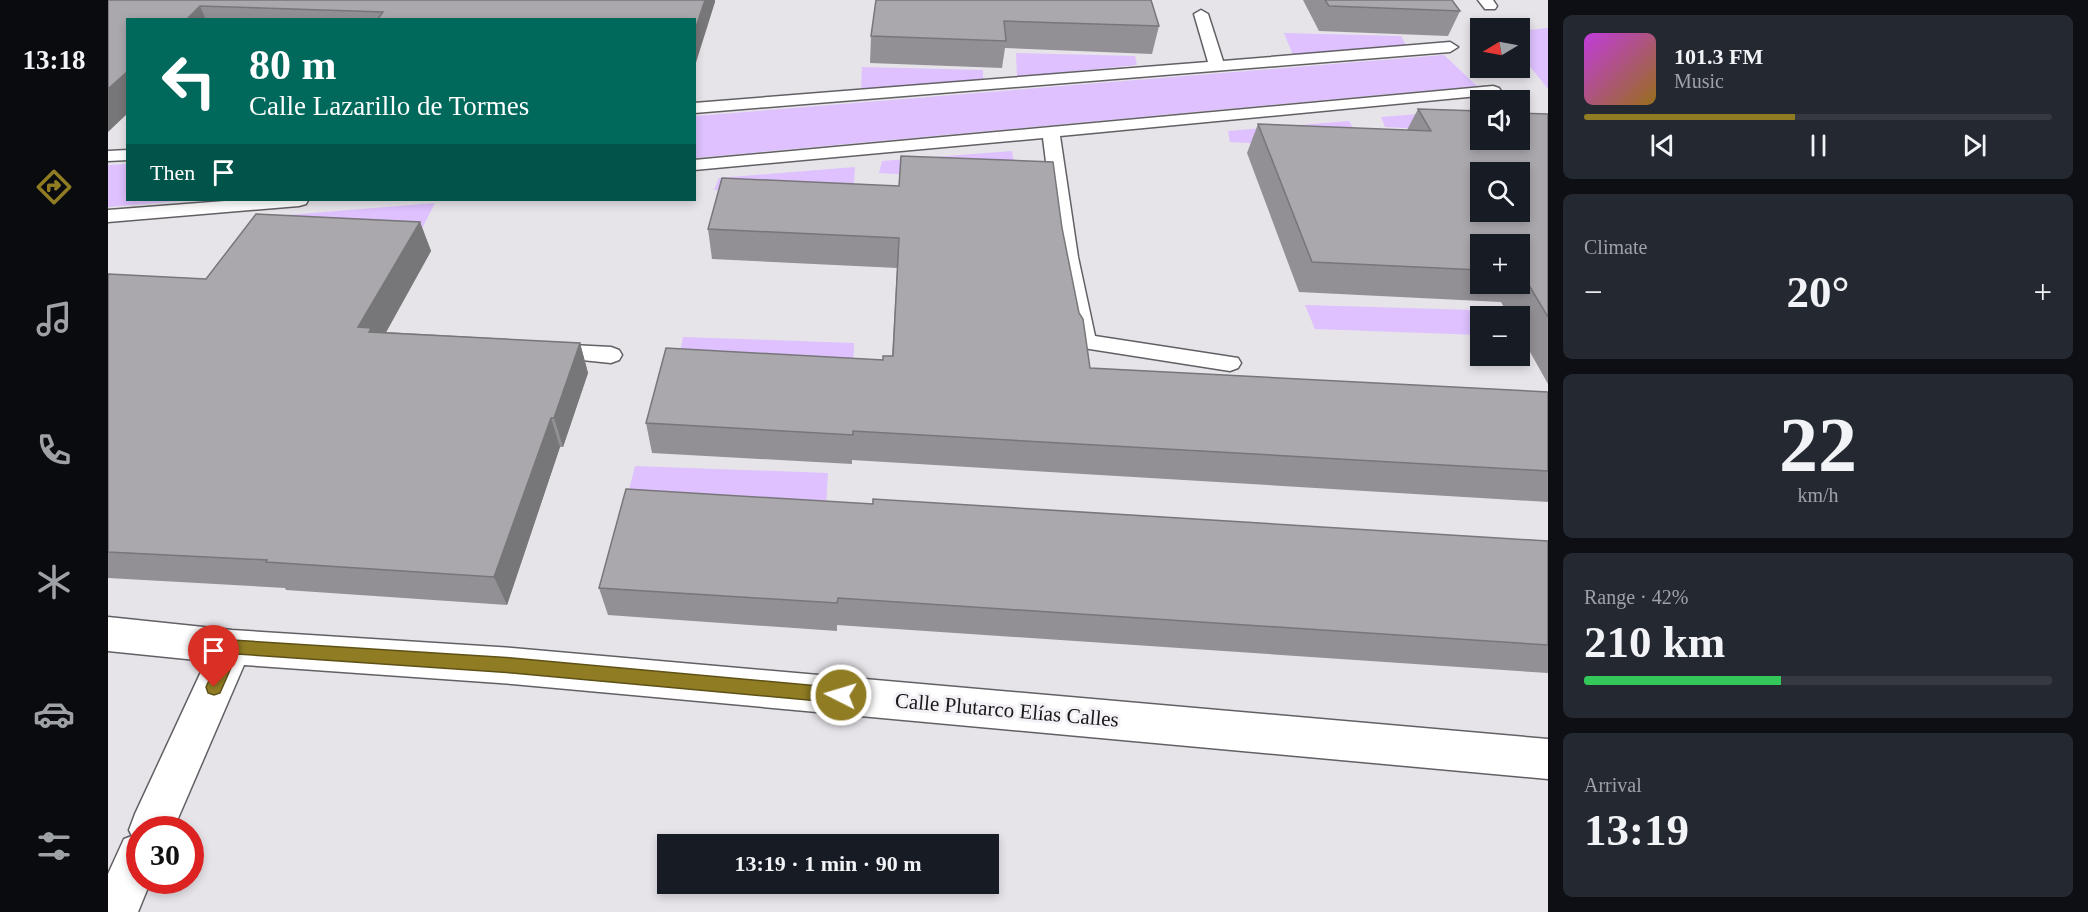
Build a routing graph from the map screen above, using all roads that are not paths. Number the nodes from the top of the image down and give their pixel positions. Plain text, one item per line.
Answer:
1 (1201, 14) dead end
2 (1450, 47) dead end
3 (1218, 66) junction
4 (1470, 93) edge
5 (696, 108) edge
6 (1051, 132) junction
7 (126, 155) edge
8 (108, 156) edge
9 (696, 165) edge
10 (287, 201) edge
11 (108, 216) edge
12 (530, 350) edge
13 (611, 355) dead end
14 (1230, 363) dead end
15 (108, 634) edge
16 (232, 647) junction
17 (1547, 760) edge
18 (157, 816) edge
19 (126, 886) edge
20 (114, 912) edge

1 - 3 lane
2 - 3 lane
3 - 5 lane
4 - 6 lane
6 - 9 lane
6 - 14 lane
7 - 8 lane
10 - 11 lane
12 - 13 lane
15 - 16 street, Calle Plutarco Elías Calles
16 - 17 street, Calle Plutarco Elías Calles
16 - 18 street
19 - 20 street

